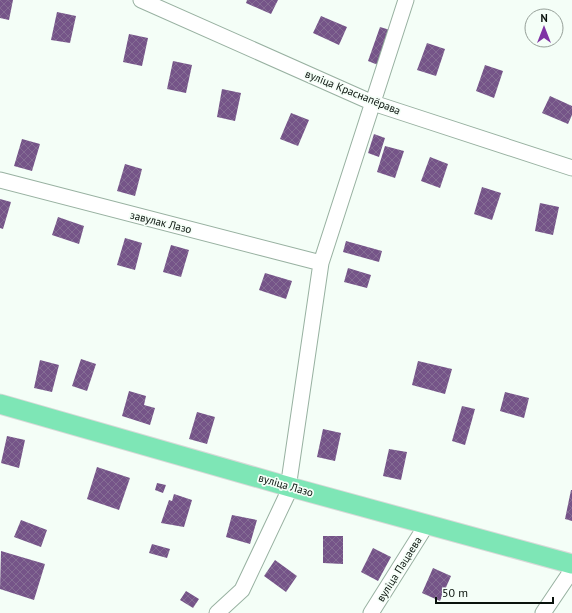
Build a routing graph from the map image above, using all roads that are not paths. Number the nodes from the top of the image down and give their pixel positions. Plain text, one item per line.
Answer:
1 (141, 0) edge
2 (406, 0) edge
3 (373, 103) junction
4 (572, 168) edge
5 (0, 180) edge
6 (321, 263) junction
7 (0, 404) edge
8 (290, 487) junction
9 (426, 524) junction
10 (572, 564) edge
11 (572, 570) edge
12 (217, 613) edge
13 (371, 613) edge
14 (543, 613) edge

1 - 3 street, вуліца Краснапёрава
2 - 3 street
3 - 4 street, вуліца Краснапёрава
3 - 6 street
5 - 6 street, завулак Лазо
6 - 8 street
7 - 8 main road, вуліца Лазо
8 - 9 main road, вуліца Лазо
8 - 12 street
9 - 10 main road, вуліца Лазо
9 - 13 street, вуліца Пацаева
11 - 14 street

